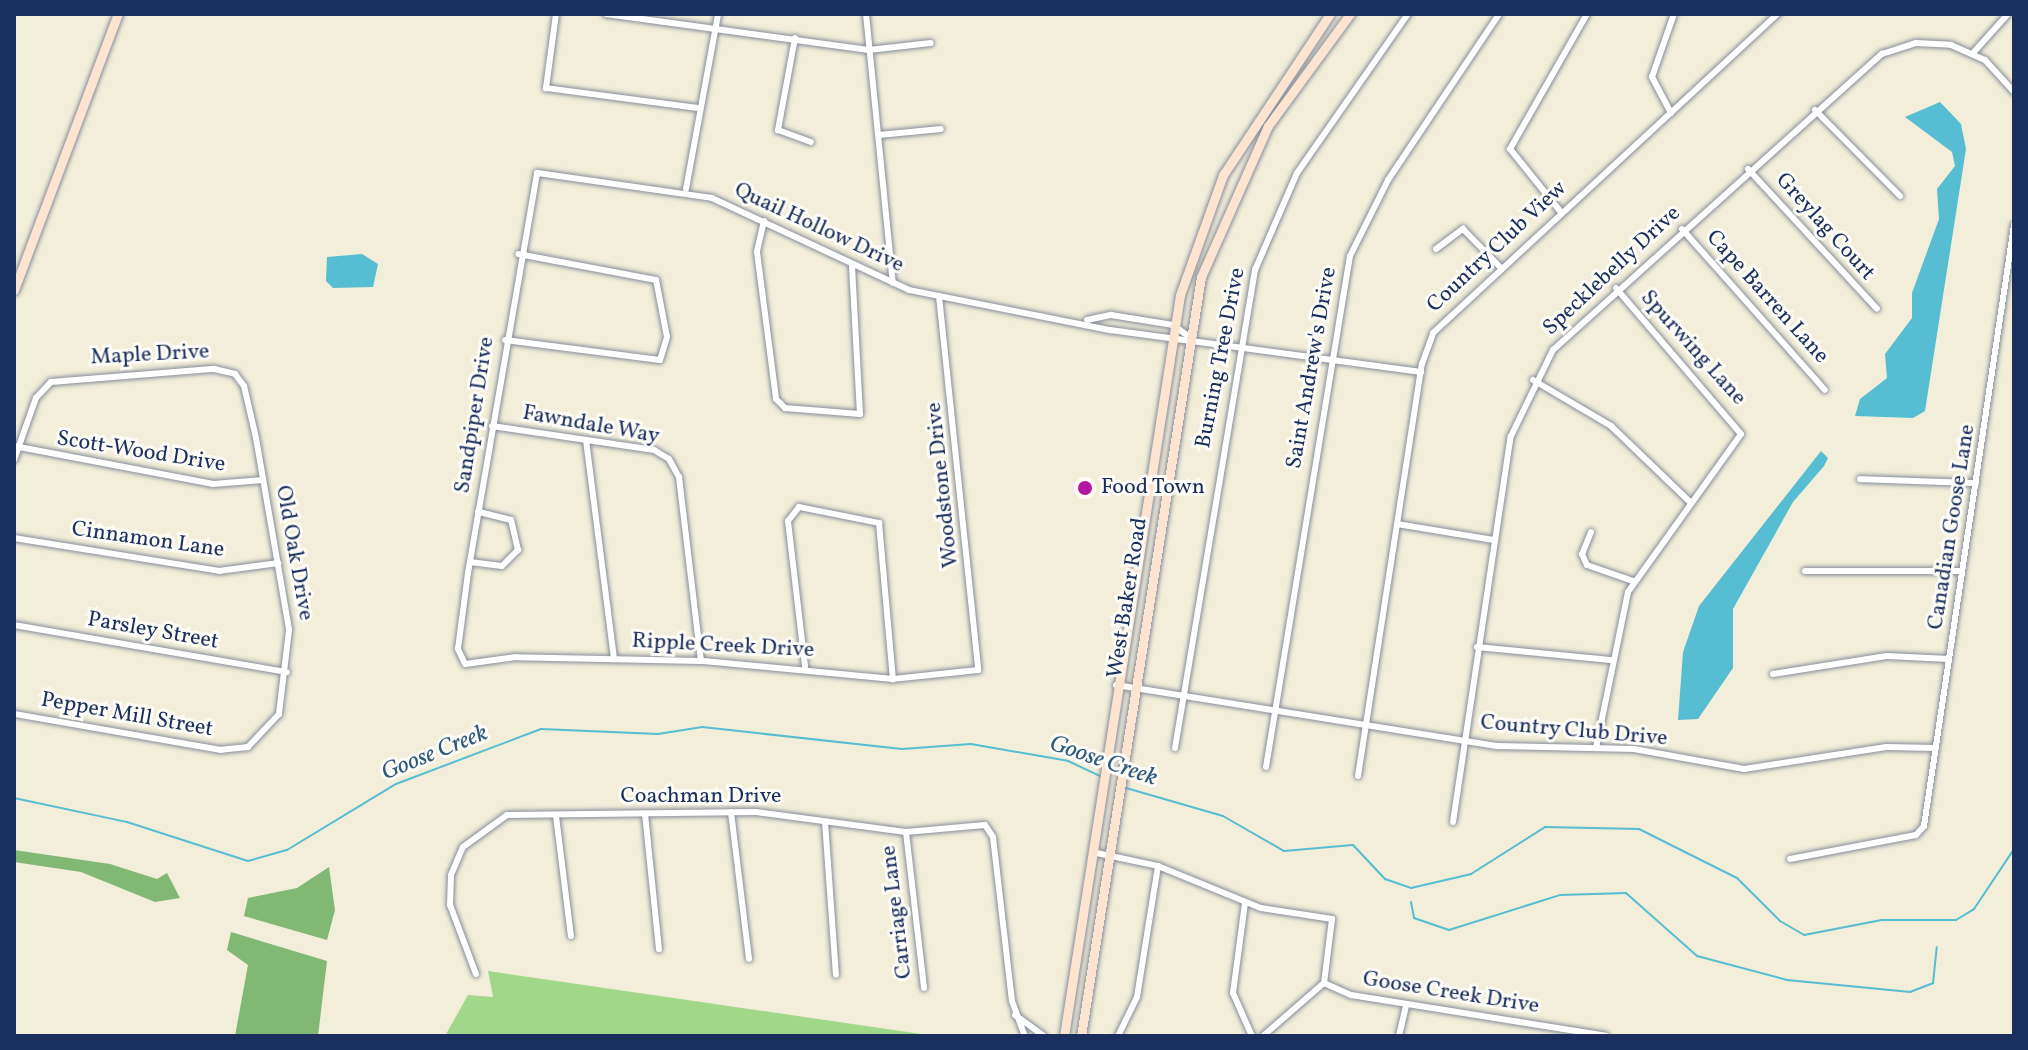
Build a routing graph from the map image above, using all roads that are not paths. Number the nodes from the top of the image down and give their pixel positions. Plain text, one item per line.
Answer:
1 (118, 14) edge
2 (556, 14) edge
3 (606, 14) edge
4 (718, 14) edge
5 (866, 14) edge
6 (1330, 14) edge
7 (1350, 14) edge
8 (1408, 14) edge
9 (1499, 14) edge
10 (1587, 14) edge
11 (1674, 14) edge
12 (1778, 14) edge
13 (2008, 14) edge
14 (714, 26) junction
15 (795, 38) junction
16 (931, 43) dead end
17 (869, 50) junction
18 (1304, 51) junction
19 (1973, 53) junction
20 (1317, 60) junction
21 (2014, 92) edge
22 (697, 108) junction
23 (1815, 110) junction
24 (1671, 113) junction
25 (941, 129) dead end
26 (879, 135) junction
27 (811, 142) dead end
28 (1748, 169) junction
29 (537, 173) joint
30 (1223, 175) junction
31 (1237, 185) junction
32 (686, 189) junction
33 (1900, 196) dead end
34 (1560, 211) junction
35 (764, 221) junction
36 (2014, 225) edge
37 (1682, 229) junction
38 (1436, 249) dead end
39 (518, 254) junction
40 (852, 266) junction
41 (1499, 266) junction
42 (893, 283) junction
43 (1616, 288) junction
44 (14, 290) edge
45 (939, 296) junction
46 (1877, 309) dead end
47 (1087, 320) junction
48 (1173, 325) junction
49 (1187, 335) junction
50 (505, 340) junction
51 (1170, 340) junction
52 (1238, 343) junction
53 (1330, 358) junction
54 (1421, 372) junction
55 (1533, 380) junction
56 (244, 386) joint
57 (1825, 390) dead end
58 (492, 426) junction
59 (586, 440) junction
60 (16, 447) edge
61 (14, 460) edge
62 (1150, 467) junction
63 (1166, 469) junction
64 (1860, 479) dead end
65 (263, 480) junction
66 (1976, 483) junction
67 (1690, 502) junction
68 (478, 512) junction
69 (1397, 524) junction
70 (1591, 532) dead end
71 (14, 538) edge
72 (1494, 540) junction
73 (470, 562) junction
74 (278, 563) junction
75 (1805, 571) dead end
76 (1962, 571) junction
77 (1633, 581) junction
78 (14, 625) edge
79 (1477, 647) junction
80 (614, 659) junction
81 (1949, 659) junction
82 (1610, 660) junction
83 (701, 661) junction
84 (465, 664) joint
85 (805, 666) junction
86 (978, 670) joint
87 (287, 672) junction
88 (1773, 674) dead end
89 (893, 679) junction
90 (1115, 685) junction
91 (1132, 688) junction
92 (1183, 696) junction
93 (1274, 710) junction
94 (14, 714) edge
95 (1366, 724) junction
96 (274, 727) joint
97 (1462, 740) junction
98 (1175, 748) dead end
99 (1596, 748) junction
100 (1936, 748) junction
101 (1266, 767) dead end
102 (1358, 776) dead end
103 (731, 812) junction
104 (645, 814) junction
105 (556, 816) junction
106 (825, 822) junction
107 (1453, 822) dead end
108 (906, 832) junction
109 (1090, 852) junction
110 (1106, 855) junction
111 (1790, 859) dead end
112 (1158, 866) junction
113 (1245, 903) junction
114 (571, 936) dead end
115 (659, 949) dead end
116 (749, 959) dead end
117 (476, 974) dead end
118 (836, 975) dead end
119 (1324, 983) junction
120 (924, 988) dead end
121 (1406, 1006) junction
122 (1015, 1014) junction
123 (1532, 1024) junction
124 (1025, 1036) edge
125 (1044, 1036) edge
126 (1064, 1036) edge
127 (1081, 1036) edge
128 (1118, 1036) edge
129 (1252, 1036) edge
130 (1263, 1036) edge
131 (1399, 1036) edge
132 (1529, 1036) edge
133 (1606, 1036) edge

1 - 44 main road
2 - 22 street
3 - 14 street
4 - 14 street
5 - 17 street
6 - 18 main road, West Baker Road
7 - 20 main road, West Baker Road
8 - 52 street, Burning Tree Drive
9 - 53 street, Saint Andrew's Drive
10 - 34 street
11 - 24 street
12 - 24 street, Country Club View
13 - 19 street
14 - 15 street
14 - 22 street
15 - 17 street
15 - 27 street
16 - 17 street
17 - 26 street
18 - 20 main road
18 - 30 main road, West Baker Road
19 - 21 street
19 - 23 street, Specklebelly Drive
20 - 31 main road, West Baker Road
22 - 32 street
23 - 28 street, Specklebelly Drive
23 - 33 street
24 - 34 street, Country Club View
25 - 26 street
26 - 42 street
28 - 37 street, Specklebelly Drive
28 - 46 street, Greylag Court
29 - 32 street, Quail Hollow Drive
29 - 39 street, Sandpiper Drive
30 - 31 main road
30 - 48 main road, West Baker Road
31 - 49 main road, West Baker Road
32 - 35 street, Quail Hollow Drive
34 - 41 street, Country Club View
35 - 40 street, Quail Hollow Drive
35 - 40 street
36 - 66 street, Canadian Goose Lane
37 - 43 street, Specklebelly Drive
37 - 57 street, Cape Barren Lane
38 - 41 street
39 - 50 street, Sandpiper Drive
39 - 50 street
40 - 42 street, Quail Hollow Drive
41 - 54 street, Country Club View
42 - 45 street, Quail Hollow Drive
43 - 55 street, Specklebelly Drive
43 - 67 street, Spurwing Lane
45 - 47 street, Quail Hollow Drive
45 - 86 street, Woodstone Drive
47 - 48 street, Quail Hollow Drive
47 - 51 street, Quail Hollow Drive
48 - 49 street, Quail Hollow Drive
48 - 51 main road, West Baker Road
49 - 51 street
49 - 52 street
49 - 63 main road, West Baker Road
50 - 58 street, Sandpiper Drive
51 - 62 main road, West Baker Road
52 - 53 street
52 - 92 street, Burning Tree Drive
53 - 54 street
53 - 93 street, Saint Andrew's Drive
54 - 69 street, Country Club View
55 - 67 street
55 - 72 street, Specklebelly Drive
56 - 60 street, Maple Drive
56 - 65 street, Old Oak Drive
58 - 59 street, Fawndale Way
58 - 68 street, Sandpiper Drive
59 - 80 street
59 - 83 street, Fawndale Way
60 - 61 street
60 - 65 street, Scott-Wood Drive
62 - 63 main road
62 - 90 main road, West Baker Road
63 - 91 main road, West Baker Road
64 - 66 street
65 - 74 street, Old Oak Drive
66 - 76 street, Canadian Goose Lane
67 - 77 street
68 - 73 street, Sandpiper Drive
68 - 73 street
69 - 72 street
69 - 95 street, Country Club View
70 - 77 street
71 - 74 street, Cinnamon Lane
72 - 79 street, Specklebelly Drive
73 - 84 street, Sandpiper Drive
74 - 87 street, Old Oak Drive
75 - 76 street
76 - 81 street, Canadian Goose Lane
77 - 82 street
78 - 87 street, Parsley Street
79 - 82 street
79 - 97 street, Specklebelly Drive
80 - 83 street, Ripple Creek Drive
80 - 84 street, Ripple Creek Drive
81 - 88 street
81 - 100 street, Canadian Goose Lane
82 - 99 street
83 - 85 street, Ripple Creek Drive
85 - 89 street, Ripple Creek Drive
85 - 89 street
86 - 89 street, Ripple Creek Drive
87 - 96 street, Old Oak Drive
90 - 91 street, Country Club Drive
90 - 109 main road, West Baker Road
91 - 92 street, Country Club Drive
91 - 110 main road, West Baker Road
92 - 93 street, Country Club Drive
92 - 98 street, Burning Tree Drive
93 - 95 street, Country Club Drive
93 - 101 street, Saint Andrew's Drive
94 - 96 street, Pepper Mill Street
95 - 97 street, Country Club Drive
95 - 102 street, Country Club View
97 - 99 street, Country Club Drive
97 - 107 street, Specklebelly Drive
99 - 100 street, Country Club Drive
100 - 111 street, Canadian Goose Lane
103 - 104 street, Coachman Drive
103 - 106 street, Coachman Drive
103 - 116 street
104 - 105 street, Coachman Drive
104 - 115 street
105 - 114 street
105 - 117 street, Coachman Drive
106 - 108 street, Coachman Drive
106 - 118 street
108 - 120 street, Carriage Lane
108 - 122 street, Coachman Drive
109 - 110 street
109 - 126 main road, West Baker Road
110 - 112 street
110 - 127 main road, West Baker Road
112 - 113 street
112 - 128 street
113 - 119 street
113 - 129 street
119 - 121 street, Goose Creek Drive
119 - 130 street
121 - 123 street, Goose Creek Drive
121 - 131 street
122 - 124 street, Coachman Drive
122 - 125 street
123 - 132 street
123 - 133 street, Goose Creek Drive

